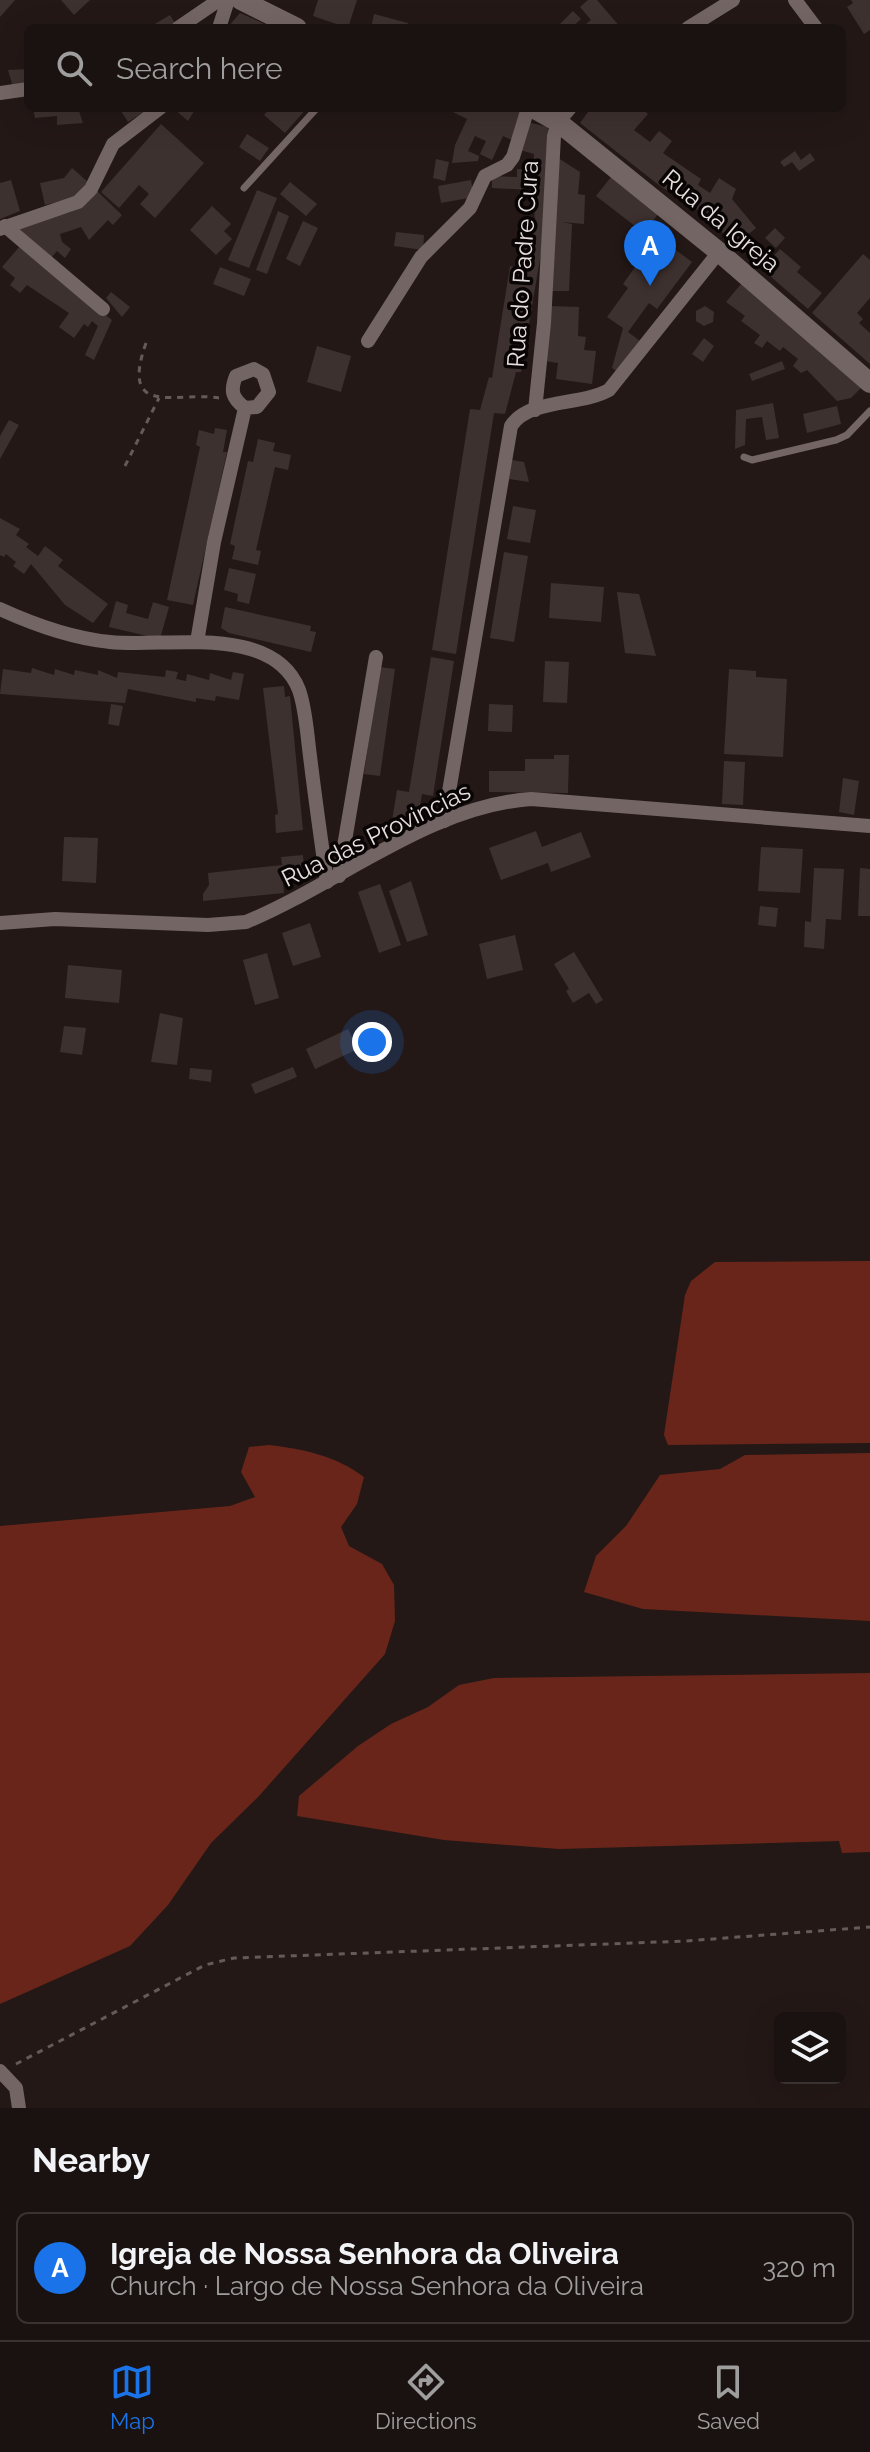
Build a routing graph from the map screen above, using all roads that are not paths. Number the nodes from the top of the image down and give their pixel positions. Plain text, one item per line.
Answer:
1 (219, 0) edge
2 (228, 0) edge
3 (241, 0) edge
4 (733, 0) edge
5 (795, 0) edge
6 (184, 24) edge
7 (220, 24) edge
8 (289, 24) edge
9 (694, 24) edge
10 (813, 24) edge
11 (24, 90) edge
12 (0, 93) edge
13 (155, 112) edge
14 (313, 112) edge
15 (528, 112) edge
16 (564, 115) edge
17 (244, 188) dead end
18 (2, 227) edge
19 (719, 252) junction
20 (103, 309) dead end
21 (368, 341) dead end
22 (870, 383) edge
23 (240, 404) road end
24 (870, 411) edge
25 (529, 412) junction
26 (744, 457) dead end
27 (0, 609) edge
28 (197, 642) junction
29 (376, 657) dead end
30 (444, 821) junction
31 (870, 826) edge
32 (333, 879) junction
33 (0, 923) edge
34 (1, 2071) edge
35 (19, 2108) edge

1 - 6 street
2 - 7 street
3 - 8 street
4 - 9 street
5 - 10 street
11 - 12 street
13 - 18 street
14 - 17 lane
15 - 21 street
16 - 19 street, Rua da Igreja
16 - 25 street, Rua do Padre Cura
18 - 20 street
19 - 22 street, Rua da Igreja
19 - 25 street
23 - 28 street
24 - 26 lane
25 - 30 street, Rua do Padre Cura
27 - 28 street
28 - 32 street
29 - 32 street
30 - 31 street, Rua das Provincias
30 - 32 street, Rua das Provincias
32 - 33 street, Rua das Provincias
34 - 35 street

